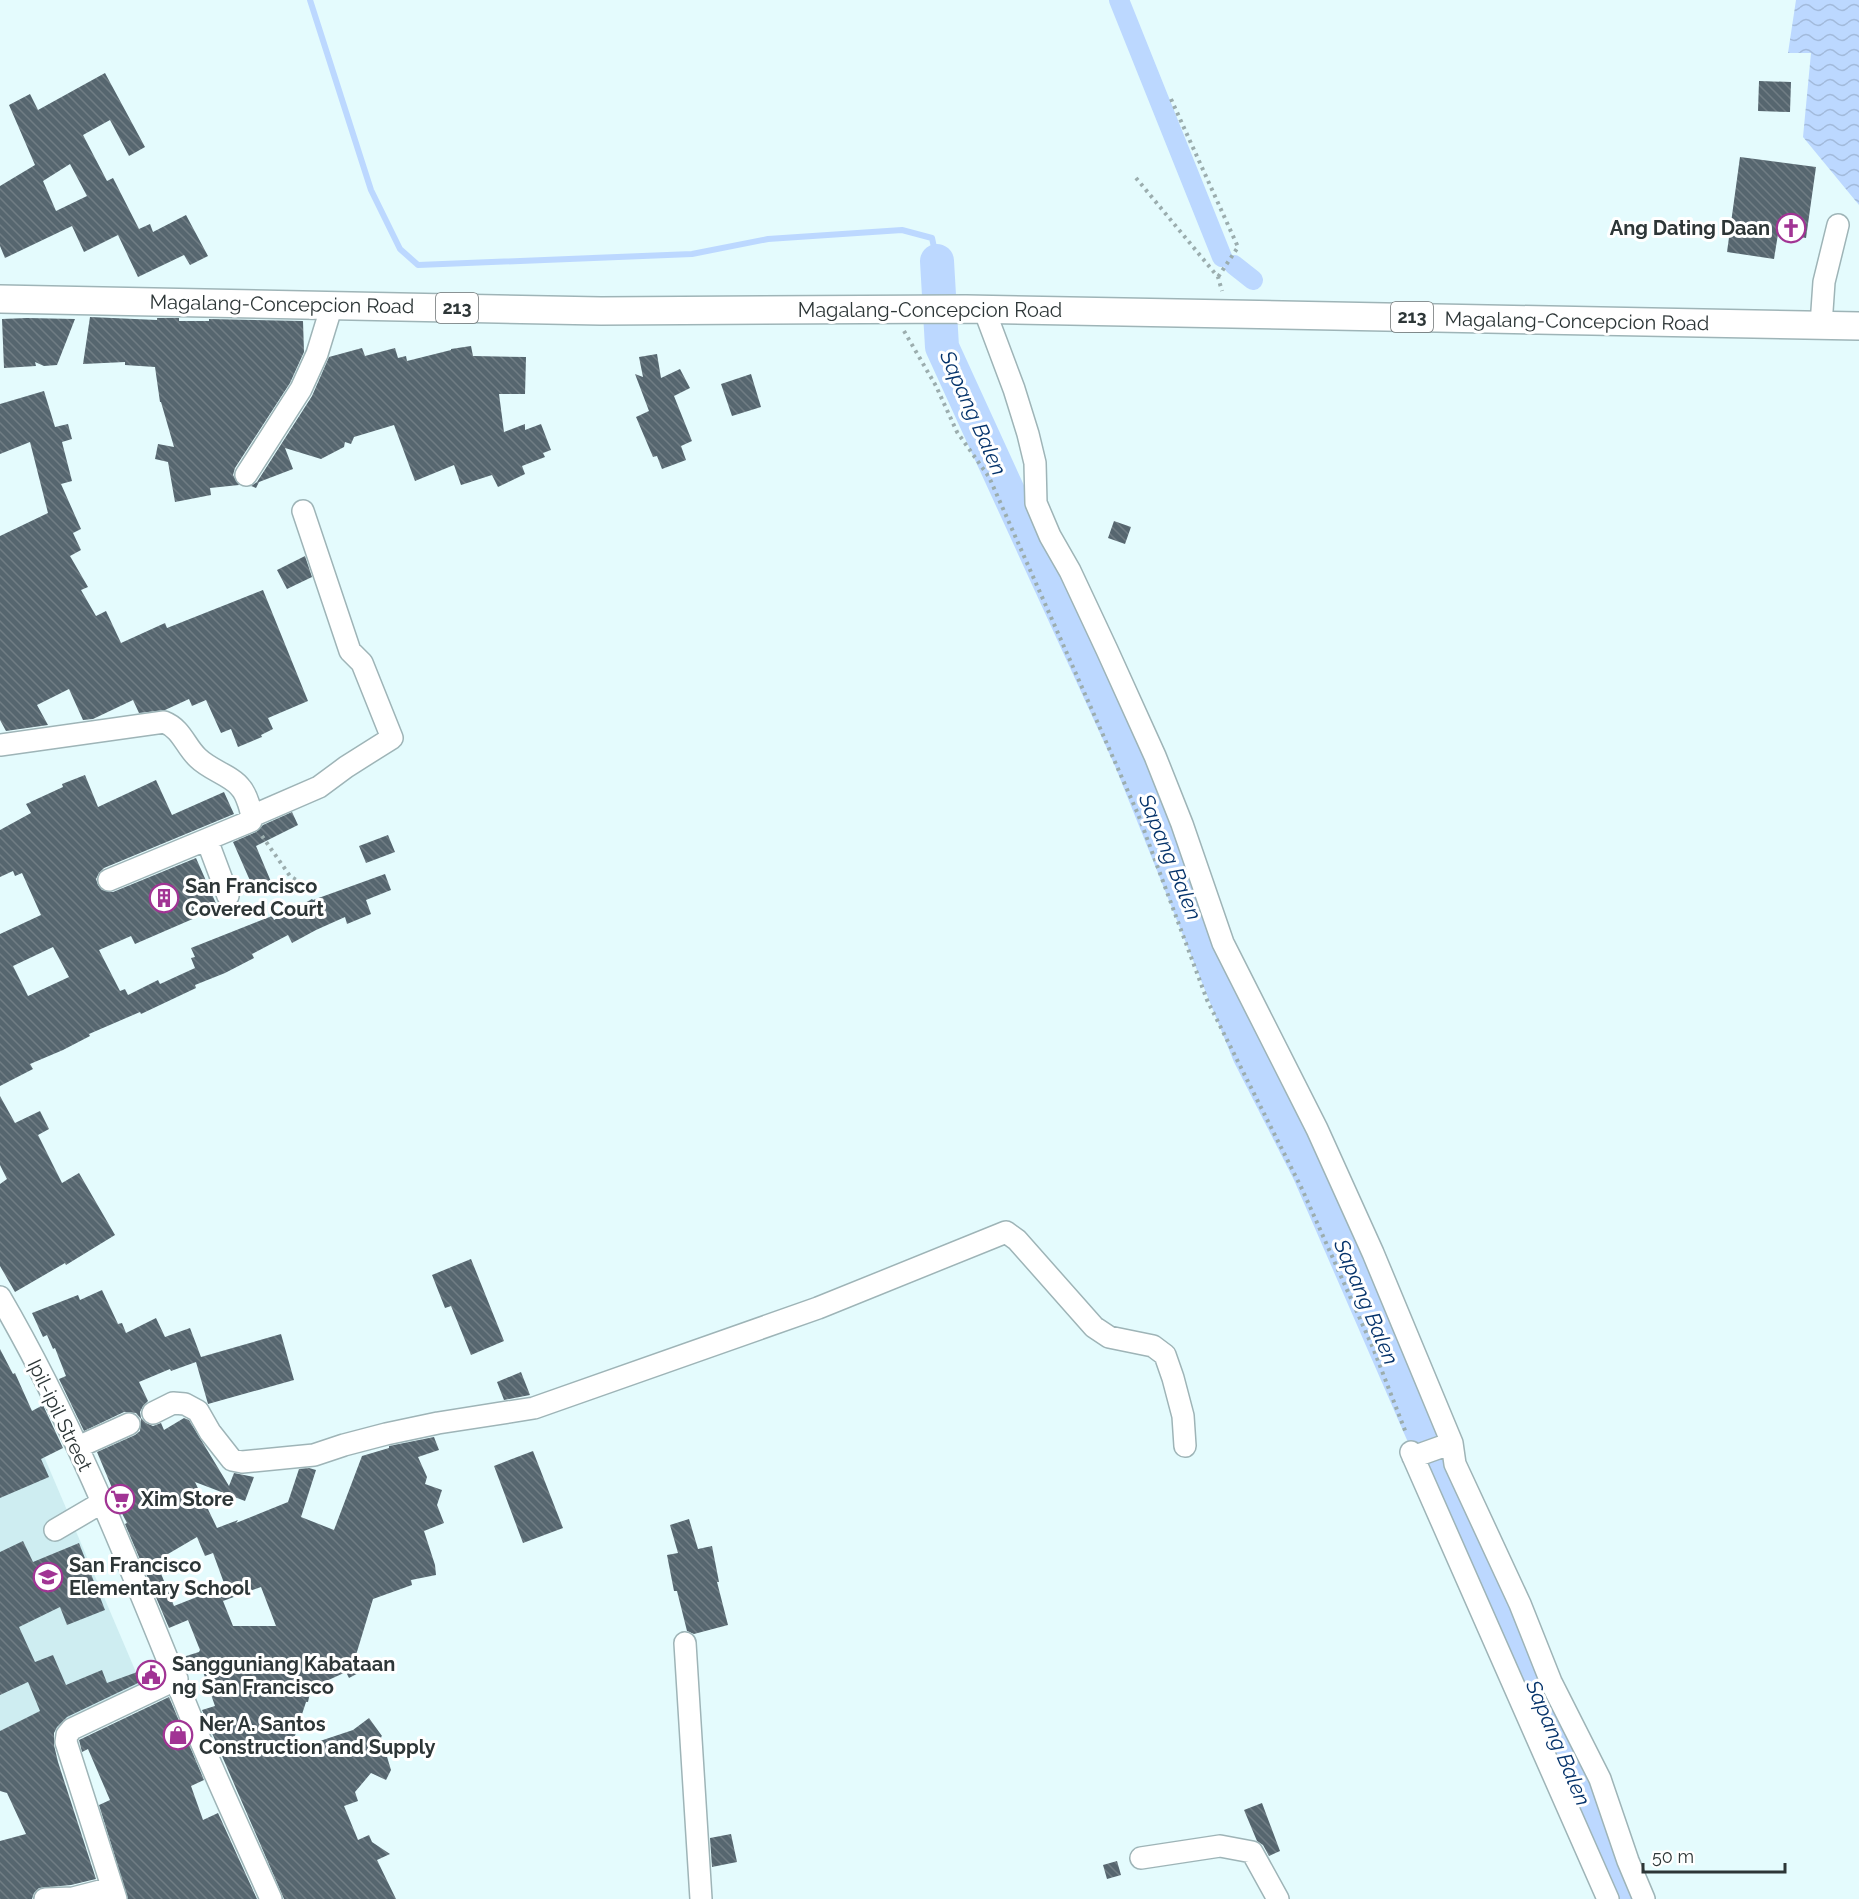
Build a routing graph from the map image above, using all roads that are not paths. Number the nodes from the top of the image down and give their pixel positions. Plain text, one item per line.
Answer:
1 (1838, 225) dead end
2 (0, 299) edge
3 (332, 305) junction
4 (975, 309) junction
5 (1821, 325) junction
6 (1859, 326) edge
7 (246, 474) dead end
8 (303, 511) dead end
9 (0, 745) edge
10 (252, 819) junction
11 (207, 840) junction
12 (109, 880) dead end
13 (228, 896) dead end
14 (0, 1297) edge
15 (153, 1413) dead end
16 (129, 1424) dead end
17 (1452, 1443) junction
18 (1185, 1446) dead end
19 (78, 1447) junction
20 (101, 1503) junction
21 (55, 1530) dead end
22 (685, 1643) dead end
23 (177, 1679) junction
24 (1141, 1858) dead end
25 (114, 1894) edge
26 (45, 1899) edge
27 (272, 1899) edge
28 (701, 1899) edge
29 (1278, 1899) edge
30 (1608, 1899) edge
31 (1644, 1899) edge

1 - 5 street
2 - 3 main road, Magalang-Concepcion Road / 213
3 - 4 main road, Magalang-Concepcion Road / 213
3 - 7 street
4 - 5 main road, Magalang-Concepcion Road / 213
4 - 17 street
5 - 6 main road, Magalang-Concepcion Road / 213
8 - 10 street
9 - 10 street
10 - 11 street
11 - 12 street
11 - 13 street
14 - 19 street, Ipil-ipil Street
15 - 18 street
16 - 19 street
17 - 30 street
17 - 31 street
19 - 20 street, Ipil-ipil Street
20 - 21 street
20 - 23 street, Ipil-ipil Street
22 - 28 street
23 - 25 street
23 - 27 street, Ipil-ipil Street
24 - 29 street
25 - 26 street

